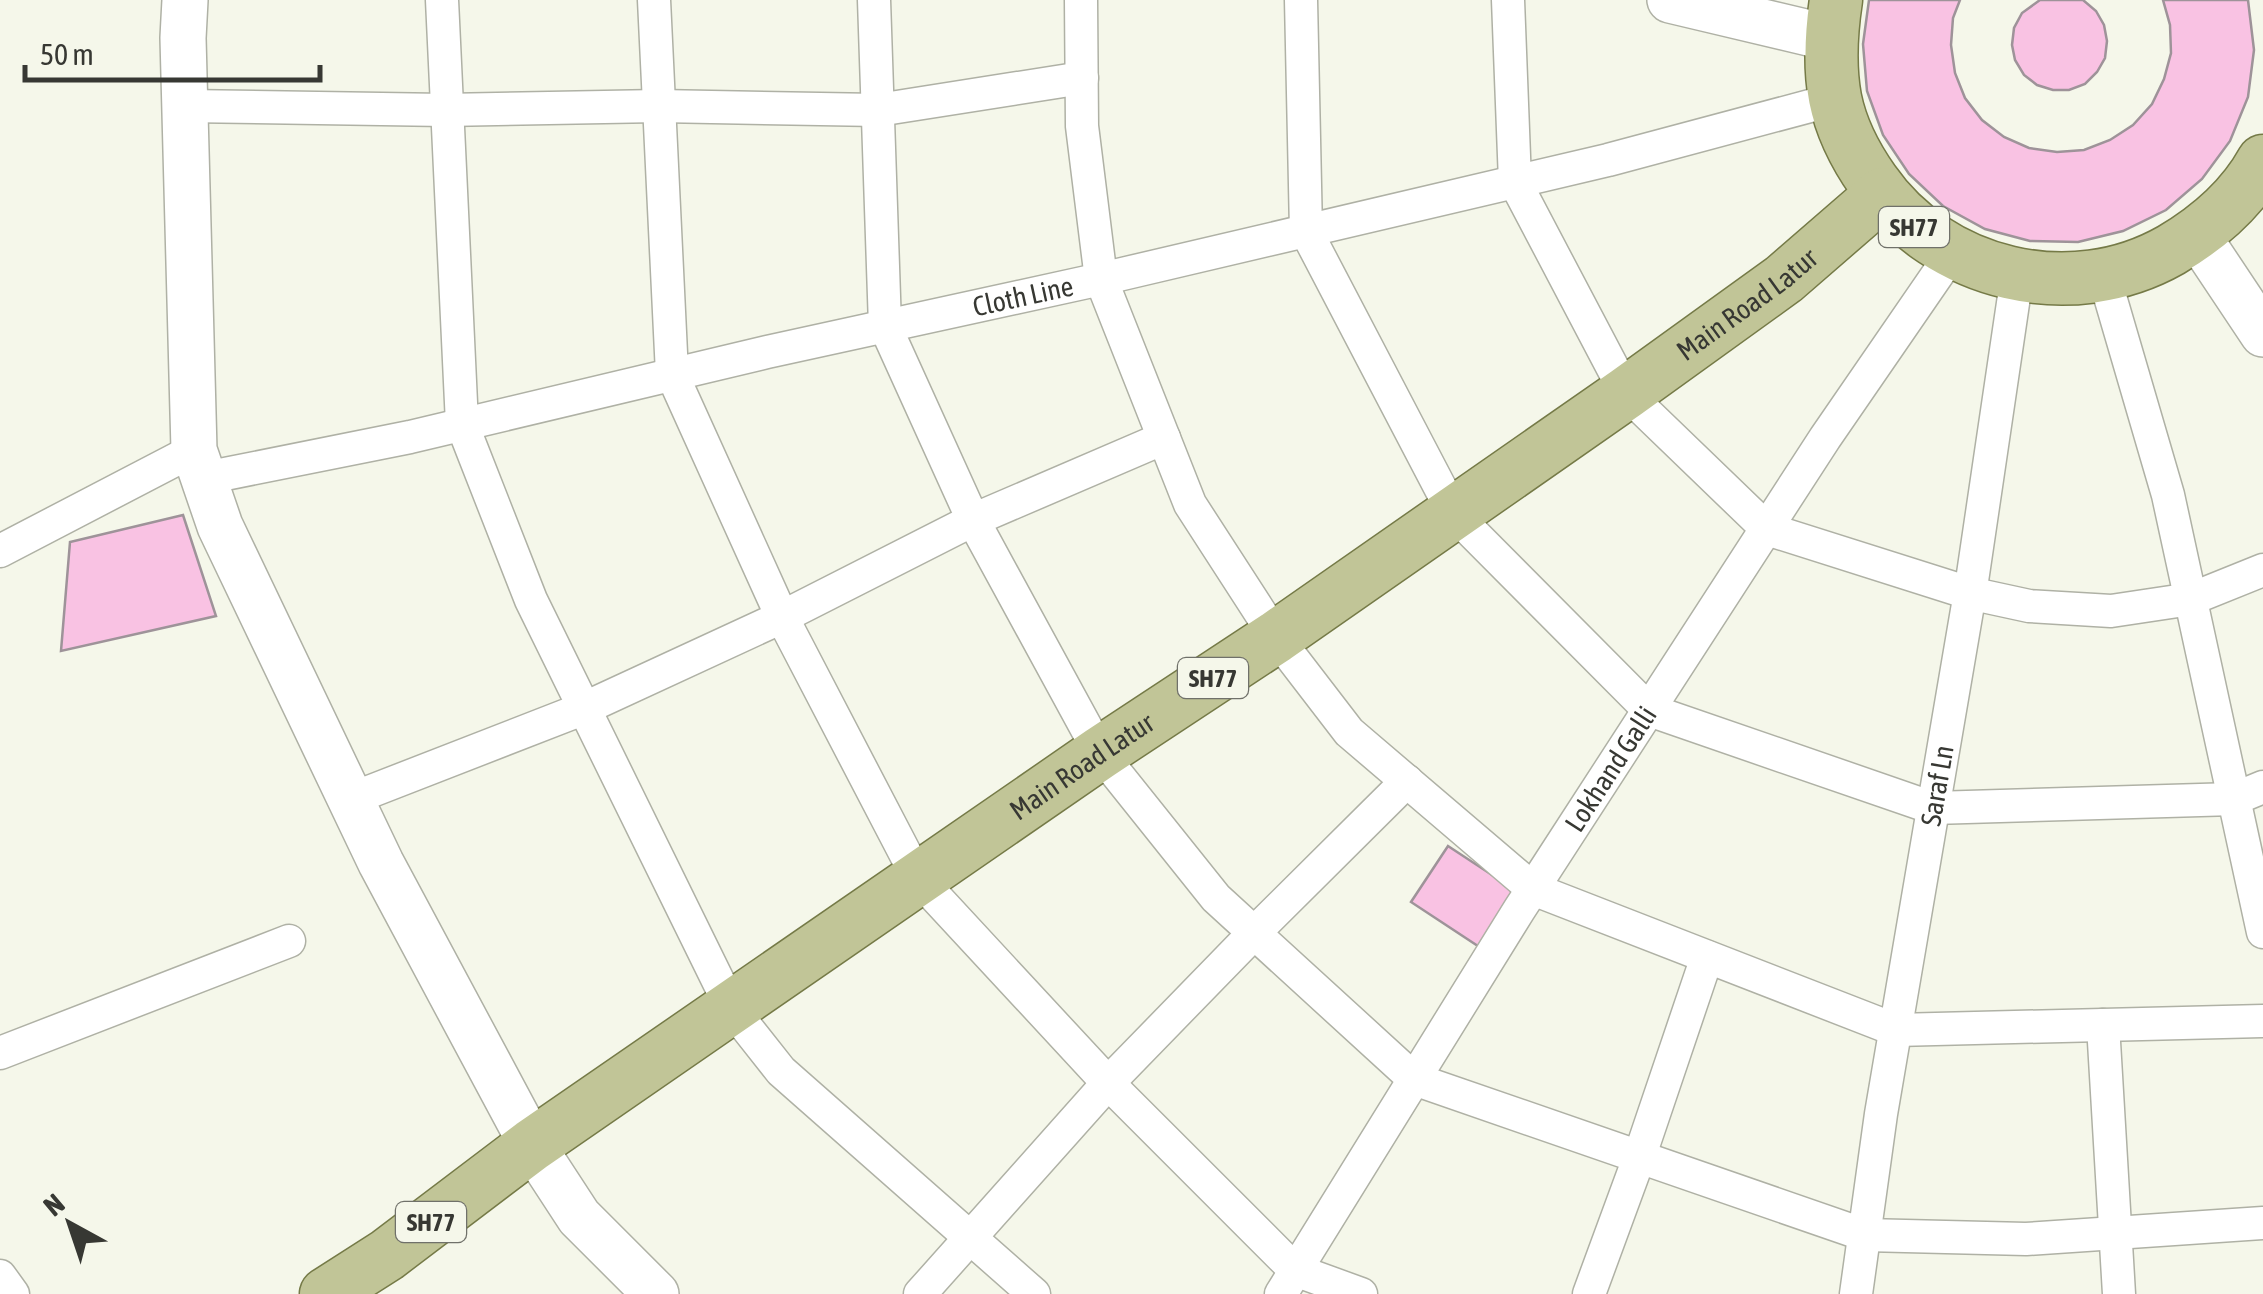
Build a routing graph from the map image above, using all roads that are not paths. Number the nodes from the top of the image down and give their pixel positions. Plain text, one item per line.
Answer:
1 (184, 0) edge
2 (442, 0) edge
3 (654, 0) edge
4 (874, 0) edge
5 (1081, 0) edge
6 (1302, 0) edge
7 (1508, 0) edge
8 (1670, 0) edge
9 (1833, 19) edge
10 (1082, 78) junction
11 (1836, 99) junction
12 (185, 106) junction
13 (659, 106) junction
14 (446, 110) junction
15 (878, 110) junction
16 (2262, 165) edge
17 (1515, 182) junction
18 (1882, 194) junction
19 (1306, 231) junction
20 (2197, 235) junction
21 (1953, 252) junction
22 (2017, 276) junction
23 (2104, 276) junction
24 (1102, 279) junction
25 (885, 326) junction
26 (2263, 334) edge
27 (672, 374) junction
28 (1626, 393) junction
29 (462, 424) junction
30 (1164, 438) junction
31 (199, 464) junction
32 (1454, 514) junction
33 (974, 520) junction
34 (1767, 529) junction
35 (0, 550) edge
36 (2263, 570) edge
37 (1970, 593) junction
38 (2191, 598) junction
39 (782, 617) junction
40 (1276, 638) junction
41 (585, 708) junction
42 (1650, 710) junction
43 (1100, 753) junction
44 (1407, 781) junction
45 (2249, 793) edge
46 (351, 799) junction
47 (1933, 808) junction
48 (918, 878) junction
49 (1533, 889) junction
50 (2263, 932) edge
51 (1254, 933) junction
52 (289, 940) dead end
53 (1707, 957) junction
54 (732, 1009) junction
55 (2263, 1021) edge
56 (2103, 1025) junction
57 (1896, 1030) junction
58 (0, 1053) edge
59 (1414, 1080) junction
60 (1108, 1083) junction
61 (532, 1145) junction
62 (1639, 1158) junction
63 (2263, 1224) edge
64 (2116, 1233) junction
65 (1865, 1235) junction
66 (972, 1238) junction
67 (0, 1276) edge
68 (1288, 1282) edge
69 (13, 1294) edge
70 (326, 1294) edge
71 (656, 1294) edge
72 (920, 1294) edge
73 (1034, 1294) edge
74 (1360, 1294) edge
75 (1589, 1294) edge
76 (1856, 1294) edge
77 (2119, 1294) edge

1 - 12 street
2 - 14 street
3 - 13 street
4 - 15 street
5 - 10 street
6 - 19 street
7 - 17 street
8 - 9 street
9 - 11 main road, SH77
10 - 15 street
10 - 24 street
11 - 17 street, Cloth Line
11 - 18 main road, SH77
12 - 14 street
12 - 31 street
13 - 14 street
13 - 15 street
13 - 27 street
14 - 29 street
15 - 25 street
16 - 20 main road, SH77
17 - 19 street, Cloth Line
17 - 28 street
18 - 21 main road, SH77
18 - 28 main road, Main Road Latur / SH77
19 - 24 street, Cloth Line
19 - 32 street
20 - 23 main road, SH77
20 - 26 street
21 - 22 main road, SH77
21 - 34 street, Lokhand Galli
22 - 23 main road, SH77
22 - 37 street, Saraf Ln
23 - 38 street
24 - 25 street, Cloth Line
24 - 30 street
25 - 27 street, Cloth Line
25 - 33 street
27 - 29 street, Cloth Line
27 - 39 street
28 - 32 main road, Main Road Latur / SH77
28 - 34 street
29 - 31 street, Cloth Line
29 - 41 street
30 - 33 street
30 - 40 street
31 - 35 street, Cloth Line
31 - 46 street
32 - 40 main road, Main Road Latur / SH77
32 - 42 street
33 - 39 street
33 - 43 street
34 - 37 street
34 - 42 street, Lokhand Galli
36 - 38 street
37 - 38 street
37 - 47 street, Saraf Ln
38 - 45 street
39 - 41 street
39 - 48 street
40 - 43 main road, Main Road Latur / SH77
40 - 44 street
41 - 46 street
41 - 54 street
42 - 47 street
42 - 49 street, Lokhand Galli
43 - 48 main road, Main Road Latur / SH77
43 - 51 street
44 - 49 street
44 - 51 street
45 - 47 street
45 - 50 street
46 - 61 street
47 - 57 street, Saraf Ln
48 - 54 main road, Main Road Latur / SH77
48 - 60 street
49 - 53 street
49 - 59 street, Lokhand Galli
51 - 59 street
51 - 60 street
52 - 58 street
53 - 57 street
53 - 62 street
54 - 61 main road, Main Road Latur / SH77
54 - 66 street
55 - 56 street
56 - 57 street
56 - 64 street
57 - 65 street, Saraf Ln
59 - 62 street
59 - 68 street, Lokhand Galli
60 - 66 street
60 - 68 street
61 - 70 main road, Main Road Latur / SH77
61 - 71 street
62 - 65 street
62 - 75 street
63 - 64 street
64 - 65 street
64 - 77 street
65 - 76 street, Saraf Ln
66 - 72 street
66 - 73 street
67 - 69 street
68 - 74 street

